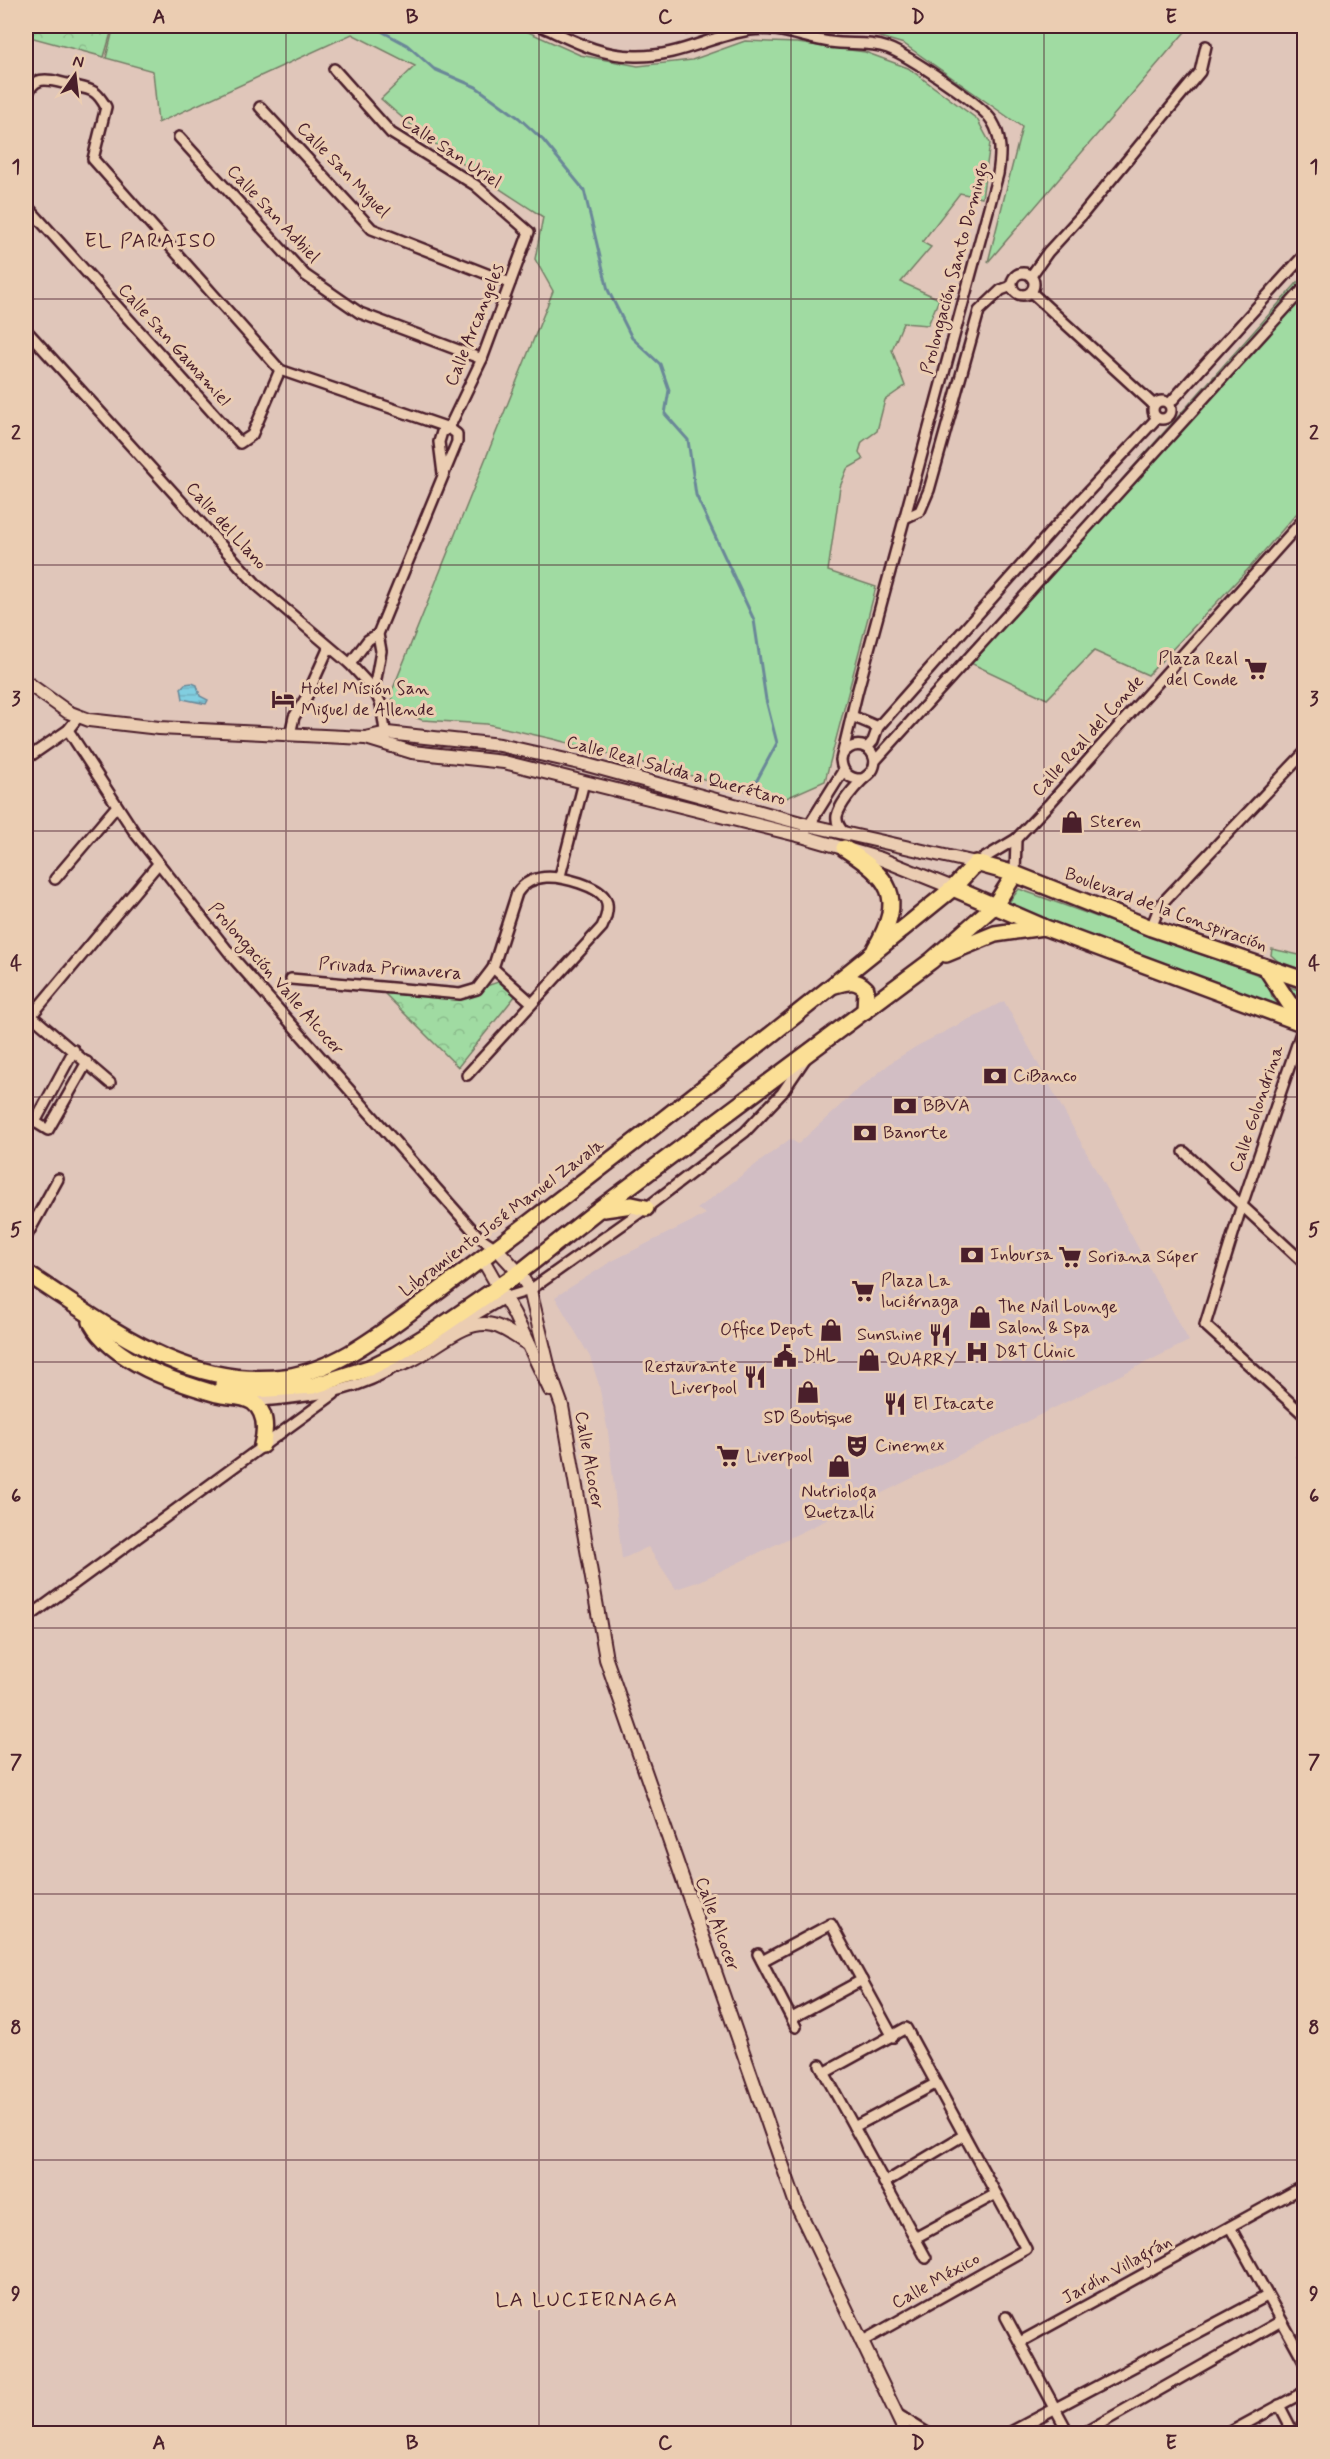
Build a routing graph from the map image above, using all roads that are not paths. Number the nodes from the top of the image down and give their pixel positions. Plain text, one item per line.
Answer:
1 (541, 26) edge
2 (1206, 46) dead end
3 (334, 69) dead end
4 (26, 99) edge
5 (260, 107) dead end
6 (179, 137) dead end
7 (26, 205) edge
8 (529, 232) joint
9 (1305, 255) edge
10 (1031, 276) junction
11 (510, 284) junction
12 (1012, 286) junction
13 (1305, 288) edge
14 (1031, 292) junction
15 (26, 330) edge
16 (482, 359) junction
17 (280, 369) junction
18 (1170, 403) junction
19 (1154, 405) junction
20 (1157, 418) junction
21 (448, 428) junction
22 (444, 476) junction
23 (905, 518) junction
24 (1305, 519) edge
25 (378, 634) junction
26 (329, 647) junction
27 (350, 664) junction
28 (26, 682) edge
29 (374, 690) junction
30 (79, 716) junction
31 (852, 716) junction
32 (878, 727) junction
33 (849, 729) junction
34 (68, 730) junction
35 (290, 734) junction
36 (386, 739) junction
37 (865, 747) junction
38 (843, 754) junction
39 (1303, 758) edge
40 (26, 759) edge
41 (875, 761) junction
42 (843, 771) junction
43 (863, 779) junction
44 (584, 782) junction
45 (117, 806) junction
46 (806, 831) junction
47 (1016, 839) junction
48 (844, 841) junction
49 (976, 863) junction
50 (158, 864) junction
51 (1015, 874) junction
52 (560, 876) junction
53 (55, 879) dead end
54 (953, 888) junction
55 (995, 904) junction
56 (1043, 927) junction
57 (1151, 928) junction
58 (871, 955) junction
59 (931, 961) junction
60 (493, 968) junction
61 (1266, 968) junction
62 (291, 979) dead end
63 (1305, 980) edge
64 (833, 986) junction
65 (532, 1003) junction
66 (865, 1011) junction
67 (28, 1014) edge
68 (1305, 1017) edge
69 (1304, 1024) edge
70 (74, 1050) junction
71 (808, 1055) junction
72 (87, 1062) junction
73 (467, 1075) dead end
74 (110, 1083) dead end
75 (1184, 1152) dead end
76 (58, 1179) dead end
77 (1242, 1205) junction
78 (646, 1208) junction
79 (598, 1210) junction
80 (478, 1236) junction
81 (26, 1237) edge
82 (496, 1248) junction
83 (483, 1260) junction
84 (1305, 1263) edge
85 (26, 1273) edge
86 (519, 1273) junction
87 (26, 1280) edge
88 (530, 1290) junction
89 (501, 1293) junction
90 (91, 1322) junction
91 (527, 1344) junction
92 (397, 1366) junction
93 (336, 1393) junction
94 (253, 1402) junction
95 (562, 1406) junction
96 (1305, 1415) edge
97 (262, 1445) junction
98 (26, 1619) edge
99 (862, 1980) junction
100 (893, 2037) junction
101 (935, 2084) junction
102 (854, 2127) junction
103 (964, 2135) junction
104 (884, 2183) junction
105 (1305, 2186) edge
106 (996, 2194) junction
107 (1230, 2227) junction
108 (915, 2238) junction
109 (926, 2258) dead end
110 (1268, 2296) junction
111 (1006, 2317) dead end
112 (1281, 2321) junction
113 (861, 2342) junction
114 (1020, 2343) junction
115 (1305, 2361) edge
116 (1305, 2392) edge
117 (1279, 2405) junction
118 (1057, 2409) junction
119 (897, 2414) junction
120 (1238, 2431) edge
121 (906, 2433) edge
122 (930, 2433) edge
123 (1006, 2433) edge
124 (1069, 2433) edge
125 (1082, 2433) edge
126 (1227, 2433) edge
127 (1294, 2433) edge

1 - 23 street, Prolongación Santo Domingo
2 - 10 street
3 - 8 street, Calle San Uriel
4 - 17 street
5 - 11 street, Calle San Miguel
6 - 16 street, Calle San Adbiel
7 - 17 street, Calle San Gamamiel
8 - 11 street, Calle Arcangeles
9 - 18 street
10 - 12 street
10 - 14 street
11 - 16 street, Calle Arcangeles
12 - 14 street
12 - 23 street
13 - 41 street
14 - 19 street
15 - 26 street, Calle del Llano
16 - 21 street, Calle Arcangeles
17 - 21 street
18 - 19 street
18 - 20 street
19 - 20 street
20 - 32 street
21 - 22 street, Calle Arcangeles
21 - 22 street
22 - 25 street
23 - 31 street, Prolongación Santo Domingo
24 - 47 street, Calle Real del Conde
25 - 27 street
25 - 29 street
26 - 27 street, Calle del Llano
26 - 35 street
27 - 29 street, Calle del Llano
28 - 30 street, Calle Real Salida a Querétaro
29 - 36 street, Calle del Llano
30 - 34 street
30 - 35 street, Calle Real Salida a Querétaro
31 - 32 street
31 - 33 street, Prolongación Santo Domingo
32 - 37 street
33 - 37 street
33 - 38 street, Prolongación Santo Domingo
34 - 40 street
34 - 45 street, Prolongación Valle Alcocer
35 - 36 street, Calle Real Salida a Querétaro
36 - 44 street, Calle Real Salida a Querétaro
36 - 46 street, Calle Real Salida a Querétaro
37 - 38 street
37 - 41 street
38 - 42 street
39 - 57 street
41 - 43 street
42 - 43 street
42 - 46 street
43 - 48 street
44 - 46 street, Calle Real Salida a Querétaro
44 - 52 street
45 - 50 street, Prolongación Valle Alcocer
45 - 53 street
46 - 48 street, Calle Real Salida a Querétaro
47 - 49 street, Calle Real del Conde
47 - 51 street
48 - 49 street, Calle Real Salida a Querétaro
48 - 54 street, Calle Real Salida a Querétaro
48 - 58 main road
49 - 51 main road, Boulevard de la Conspiración
49 - 54 main road, Libramiento José Manuel Zavala
50 - 67 street
50 - 80 street, Prolongación Valle Alcocer
51 - 55 main road
51 - 57 main road, Boulevard de la Conspiración
52 - 60 street, Privada Primavera
52 - 65 street, Privada Primavera
54 - 55 main road
54 - 58 main road, Libramiento José Manuel Zavala
55 - 56 main road
55 - 59 main road
56 - 59 main road
56 - 69 main road
57 - 61 main road, Boulevard de la Conspiración
58 - 64 main road, Libramiento José Manuel Zavala
59 - 66 main road
60 - 62 street, Privada Primavera
60 - 65 street
61 - 63 main road, Boulevard de la Conspiración
61 - 68 main road
64 - 66 main road
64 - 82 main road, Libramiento José Manuel Zavala
65 - 73 street, Privada Primavera
66 - 71 main road
67 - 70 street
69 - 77 street, Calle Golondrina
70 - 72 street
70 - 72 street
71 - 78 street
71 - 79 main road
72 - 74 street
75 - 77 street
76 - 81 street
77 - 84 street
77 - 96 street, Calle Golondrina
78 - 79 main road
78 - 88 street
79 - 86 main road
80 - 82 street, Prolongación Valle Alcocer
80 - 83 street, Prolongación Valle Alcocer
82 - 83 main road, Libramiento José Manuel Zavala
82 - 86 street, Calle Alcocer
83 - 85 main road, Libramiento José Manuel Zavala
83 - 89 street, Calle Alcocer
86 - 88 street, Calle Alcocer
86 - 89 main road
87 - 90 main road
88 - 89 street
88 - 95 street, Calle Alcocer
89 - 90 main road
89 - 91 street, Calle Alcocer
89 - 92 street
90 - 94 main road
91 - 92 street
91 - 95 street, Calle Alcocer
92 - 93 street
93 - 94 street
93 - 97 street
94 - 97 main road
95 - 113 street, Calle Alcocer
97 - 98 street
99 - 99 street
99 - 100 street
100 - 101 street
100 - 102 street
101 - 102 street
101 - 103 street
102 - 104 street
103 - 104 street
103 - 106 street
104 - 108 street
105 - 107 street, Jardín Villagrán
106 - 108 street
106 - 113 street, Calle México
107 - 110 street
107 - 114 street, Jardín Villagrán
108 - 109 street
110 - 112 street
110 - 118 street
111 - 114 street
112 - 115 street
112 - 125 street
113 - 119 street, Calle Alcocer
114 - 118 street
116 - 117 street
117 - 120 street
117 - 127 street
118 - 123 street
118 - 124 street
119 - 121 street, Calle Alcocer
119 - 122 street
120 - 126 street

